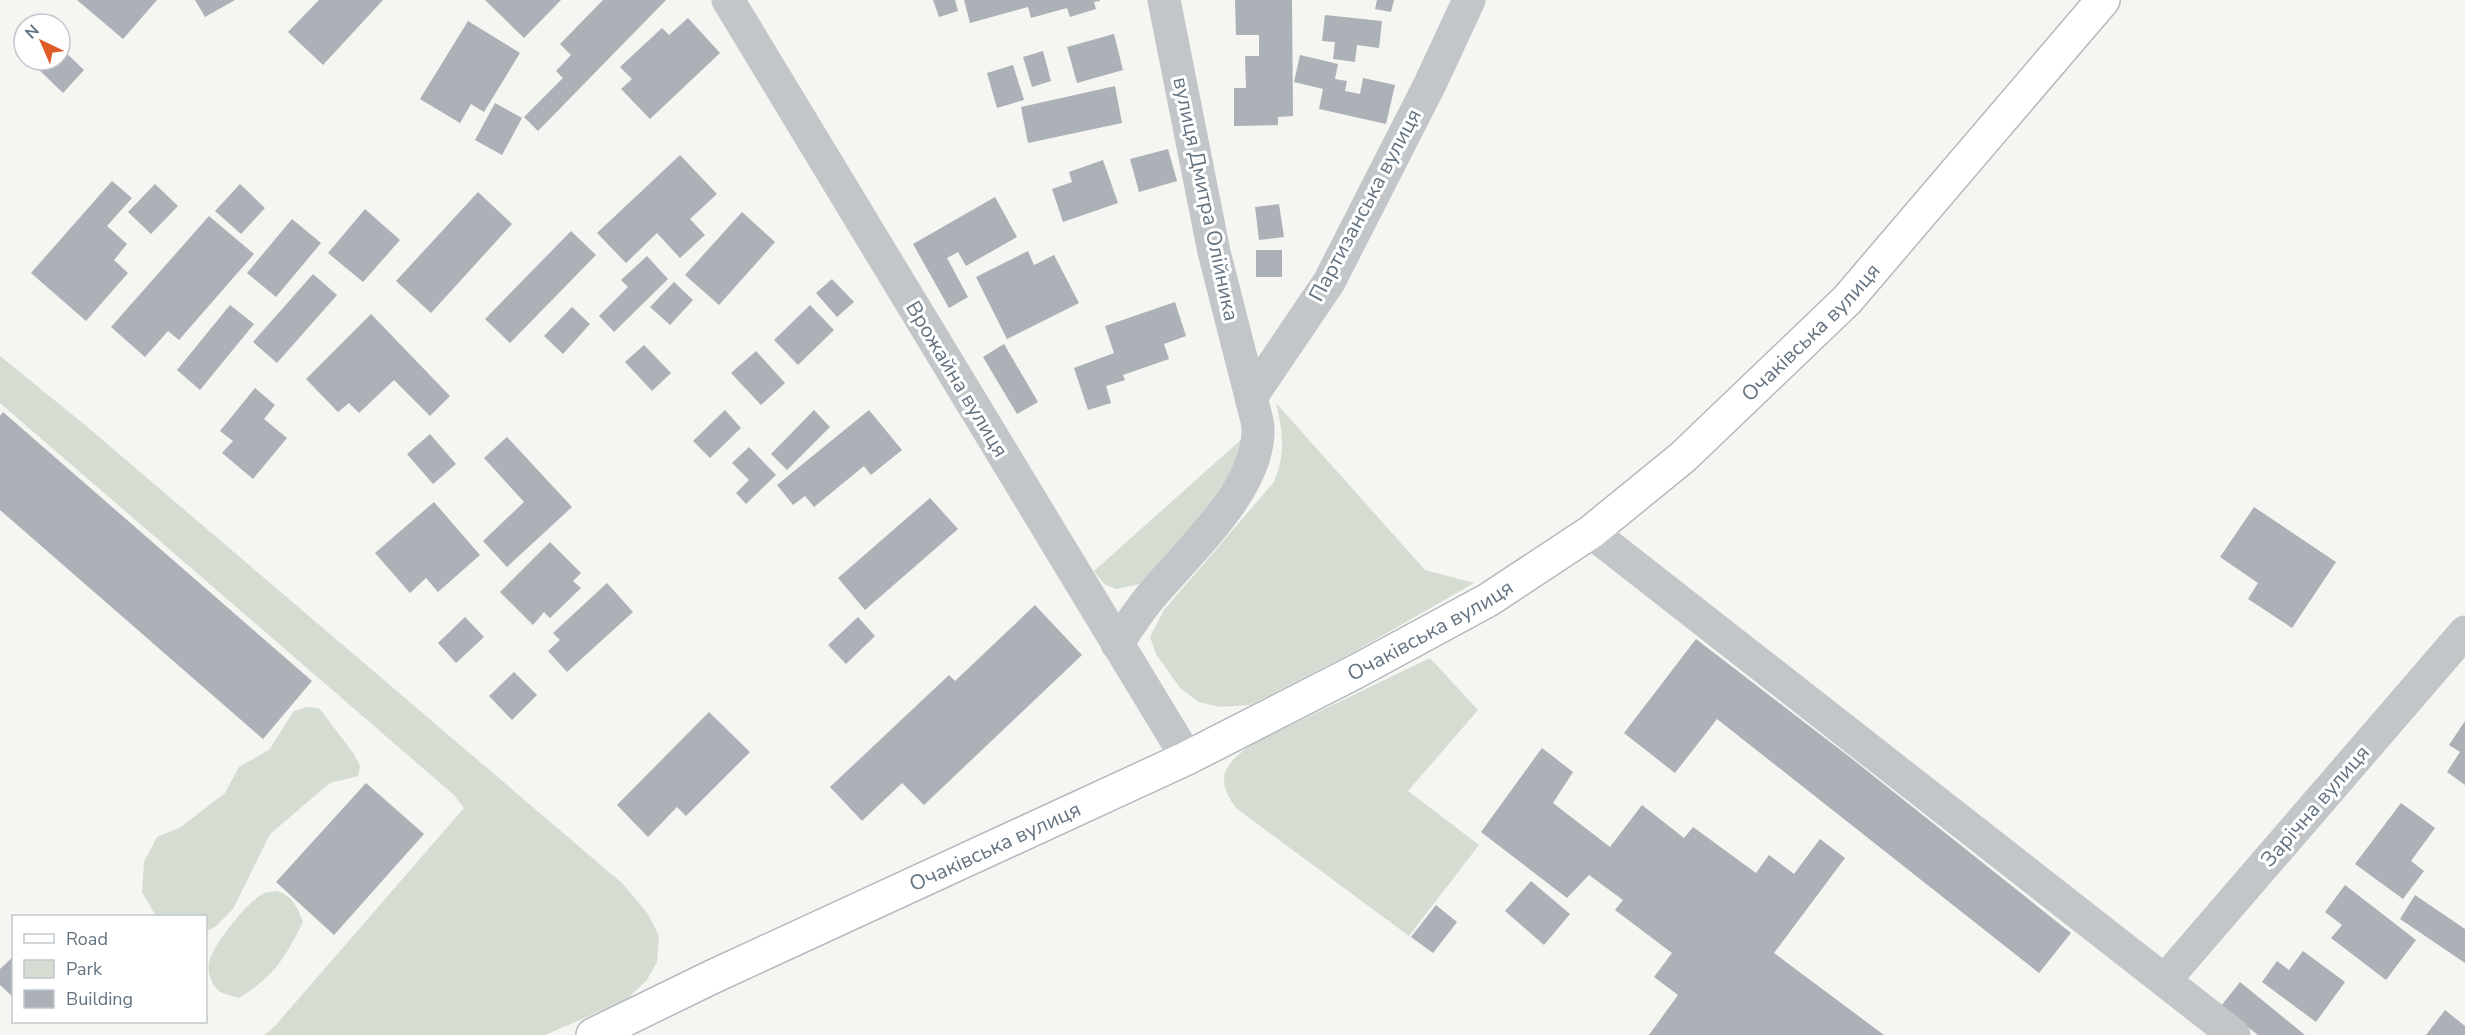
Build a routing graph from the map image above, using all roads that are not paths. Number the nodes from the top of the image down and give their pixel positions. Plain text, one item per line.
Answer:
1 (728, 0) edge
2 (1164, 0) edge
3 (1469, 0) edge
4 (2103, 0) edge
5 (1251, 397) junction
6 (1591, 532) junction
7 (2465, 632) edge
8 (1117, 644) junction
9 (1186, 758) junction
10 (2165, 980) junction
11 (593, 1035) edge
12 (2234, 1035) edge

1 - 8 street, Врожайна вулиця
2 - 5 street, вулиця Дмитра Олійника
3 - 5 street, Партизанська вулиця
4 - 6 street, Очаківська вулиця
5 - 8 street
6 - 9 street, Очаківська вулиця
6 - 10 street
7 - 10 street, Зарічна вулиця
8 - 9 street, Врожайна вулиця
9 - 11 street, Очаківська вулиця
10 - 12 street

